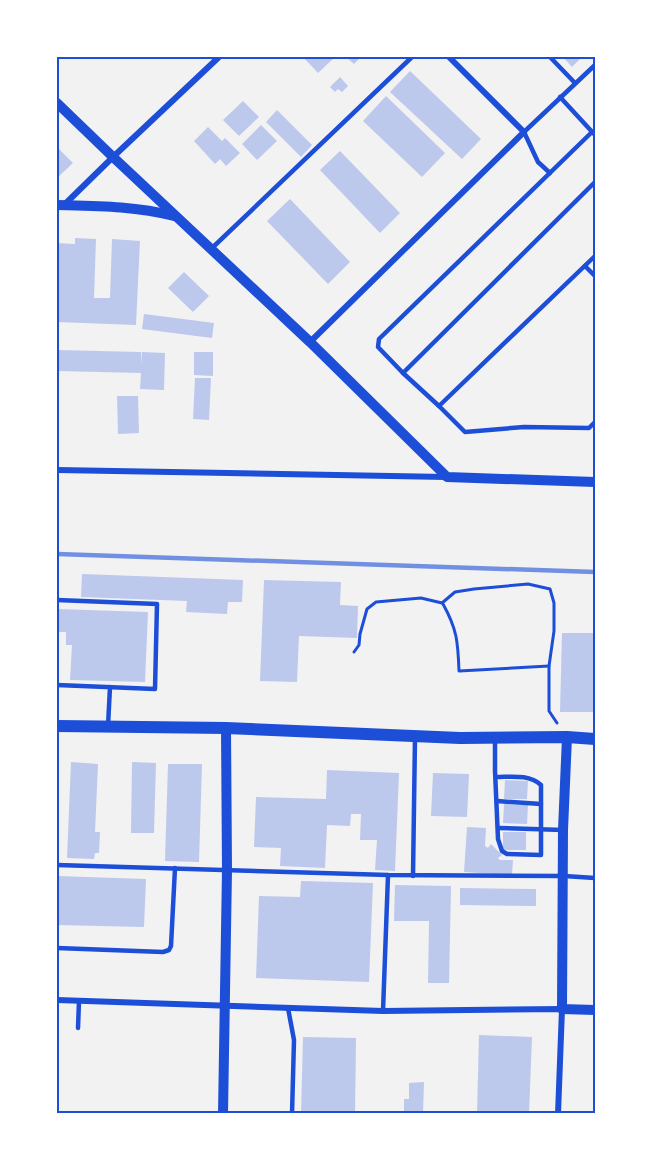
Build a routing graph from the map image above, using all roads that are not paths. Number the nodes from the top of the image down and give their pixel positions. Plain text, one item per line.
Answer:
1 (219, 57) edge
2 (412, 57) edge
3 (449, 57) edge
4 (550, 57) edge
5 (595, 65) edge
6 (575, 83) junction
7 (560, 98) junction
8 (57, 103) edge
9 (524, 132) junction
10 (594, 133) edge
11 (113, 157) junction
12 (550, 174) junction
13 (595, 182) edge
14 (61, 206) edge
15 (177, 217) junction
16 (211, 249) junction
17 (595, 256) edge
18 (585, 266) junction
19 (595, 276) edge
20 (310, 342) junction
21 (403, 373) junction
22 (439, 406) junction
23 (595, 422) edge
24 (57, 470) edge
25 (447, 477) junction
26 (595, 482) edge
27 (57, 600) edge
28 (57, 685) edge
29 (110, 687) junction
30 (57, 726) edge
31 (108, 727) junction
32 (226, 728) junction
33 (416, 736) junction
34 (567, 737) junction
35 (495, 738) junction
36 (595, 739) edge
37 (496, 777) junction
38 (497, 801) junction
39 (541, 804) junction
40 (498, 828) junction
41 (541, 829) junction
42 (563, 830) junction
43 (57, 865) edge
44 (175, 868) junction
45 (227, 870) junction
46 (388, 875) junction
47 (413, 876) junction
48 (564, 876) junction
49 (595, 878) edge
50 (57, 948) edge
51 (57, 1000) edge
52 (79, 1001) junction
53 (225, 1005) junction
54 (288, 1008) junction
55 (562, 1009) junction
56 (595, 1010) edge
57 (383, 1011) junction
58 (78, 1028) dead end
59 (223, 1114) edge
60 (292, 1114) edge
61 (558, 1114) edge

1 - 11 street
2 - 16 lane
3 - 9 street
4 - 6 lane
5 - 6 lane
6 - 7 lane
7 - 9 lane
7 - 10 lane
8 - 11 street
9 - 12 lane
9 - 20 street
10 - 12 lane
11 - 14 street
11 - 15 street
12 - 21 lane
13 - 21 lane
14 - 15 street
15 - 16 street
16 - 20 street
17 - 18 lane
18 - 19 lane
18 - 22 lane
20 - 25 street
21 - 22 lane
22 - 23 lane
24 - 25 street
25 - 26 street
27 - 29 lane
28 - 29 lane
29 - 31 lane
30 - 31 main road
31 - 32 main road
32 - 33 main road
32 - 45 street
33 - 35 main road
33 - 47 lane
34 - 35 main road
34 - 36 main road
34 - 42 street
35 - 37 lane
37 - 38 lane
37 - 39 lane
38 - 39 lane
38 - 40 lane
39 - 41 lane
40 - 41 lane
40 - 41 lane
41 - 42 lane
42 - 48 street
43 - 44 lane
44 - 45 lane
44 - 50 lane
45 - 46 lane
45 - 53 street
46 - 47 lane
46 - 57 lane
47 - 48 lane
48 - 49 lane
48 - 55 street
51 - 52 street
52 - 53 street
52 - 58 lane
53 - 54 street
53 - 59 street
54 - 57 street
54 - 60 lane
55 - 56 street
55 - 57 street
55 - 61 street

